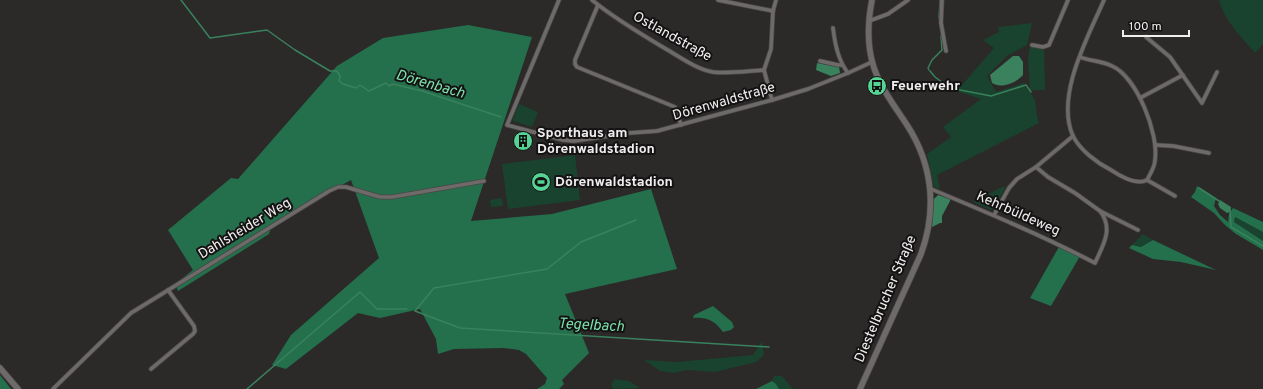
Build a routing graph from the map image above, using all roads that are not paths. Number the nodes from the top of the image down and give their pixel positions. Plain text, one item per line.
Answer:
1 (559, 0) edge
2 (592, 0) edge
3 (718, 0) edge
4 (776, 0) edge
5 (872, 0) edge
6 (908, 0) edge
7 (942, 0) edge
8 (1068, 0) edge
9 (1104, 0) edge
10 (598, 5) junction
11 (773, 11) junction
12 (869, 21) junction
13 (833, 28) dead end
14 (1146, 37) dead end
15 (1032, 45) dead end
16 (946, 52) dead end
17 (1080, 57) junction
18 (820, 61) dead end
19 (872, 62) junction
20 (842, 65) junction
21 (764, 70) junction
22 (1217, 72) dead end
23 (848, 74) junction
24 (1183, 75) junction
25 (1140, 98) junction
26 (772, 100) junction
27 (681, 125) junction
28 (1073, 136) junction
29 (1156, 145) junction
30 (1209, 153) dead end
31 (1036, 168) junction
32 (1147, 180) junction
33 (484, 181) dead end
34 (931, 189) junction
35 (1175, 196) dead end
36 (1100, 211) junction
37 (994, 215) junction
38 (1138, 230) dead end
39 (168, 290) junction
40 (0, 368) edge
41 (151, 369) dead end
42 (18, 389) edge
43 (53, 389) edge
44 (860, 389) edge

1 - 27 street, Dörenwaldstraße
2 - 10 street, Ostlandstraße
3 - 11 street
4 - 11 street
5 - 12 street, Diestelbrucher Straße
6 - 12 street
7 - 16 street
8 - 15 street
9 - 17 street
10 - 21 street, Ostlandstraße
10 - 27 street
11 - 21 street
12 - 19 street, Diestelbrucher Straße
13 - 20 street
14 - 24 street
17 - 25 street
17 - 28 street
18 - 20 street
19 - 23 street, Dörenwaldstraße
19 - 34 street, Diestelbrucher Straße
20 - 23 street
21 - 26 street
22 - 24 street
23 - 26 street, Dörenwaldstraße
24 - 25 street
25 - 29 street
26 - 27 street, Dörenwaldstraße
28 - 31 street
28 - 32 street
29 - 30 street
29 - 32 street
31 - 36 street
31 - 37 street
32 - 35 street
33 - 39 street, Dahlsheider Weg
34 - 37 street, Kehrbüldeweg
34 - 44 street, Diestelbrucher Straße
36 - 37 street, Kehrbüldeweg
36 - 38 street
39 - 41 street
39 - 43 street, Dahlsheider Weg
40 - 42 street

